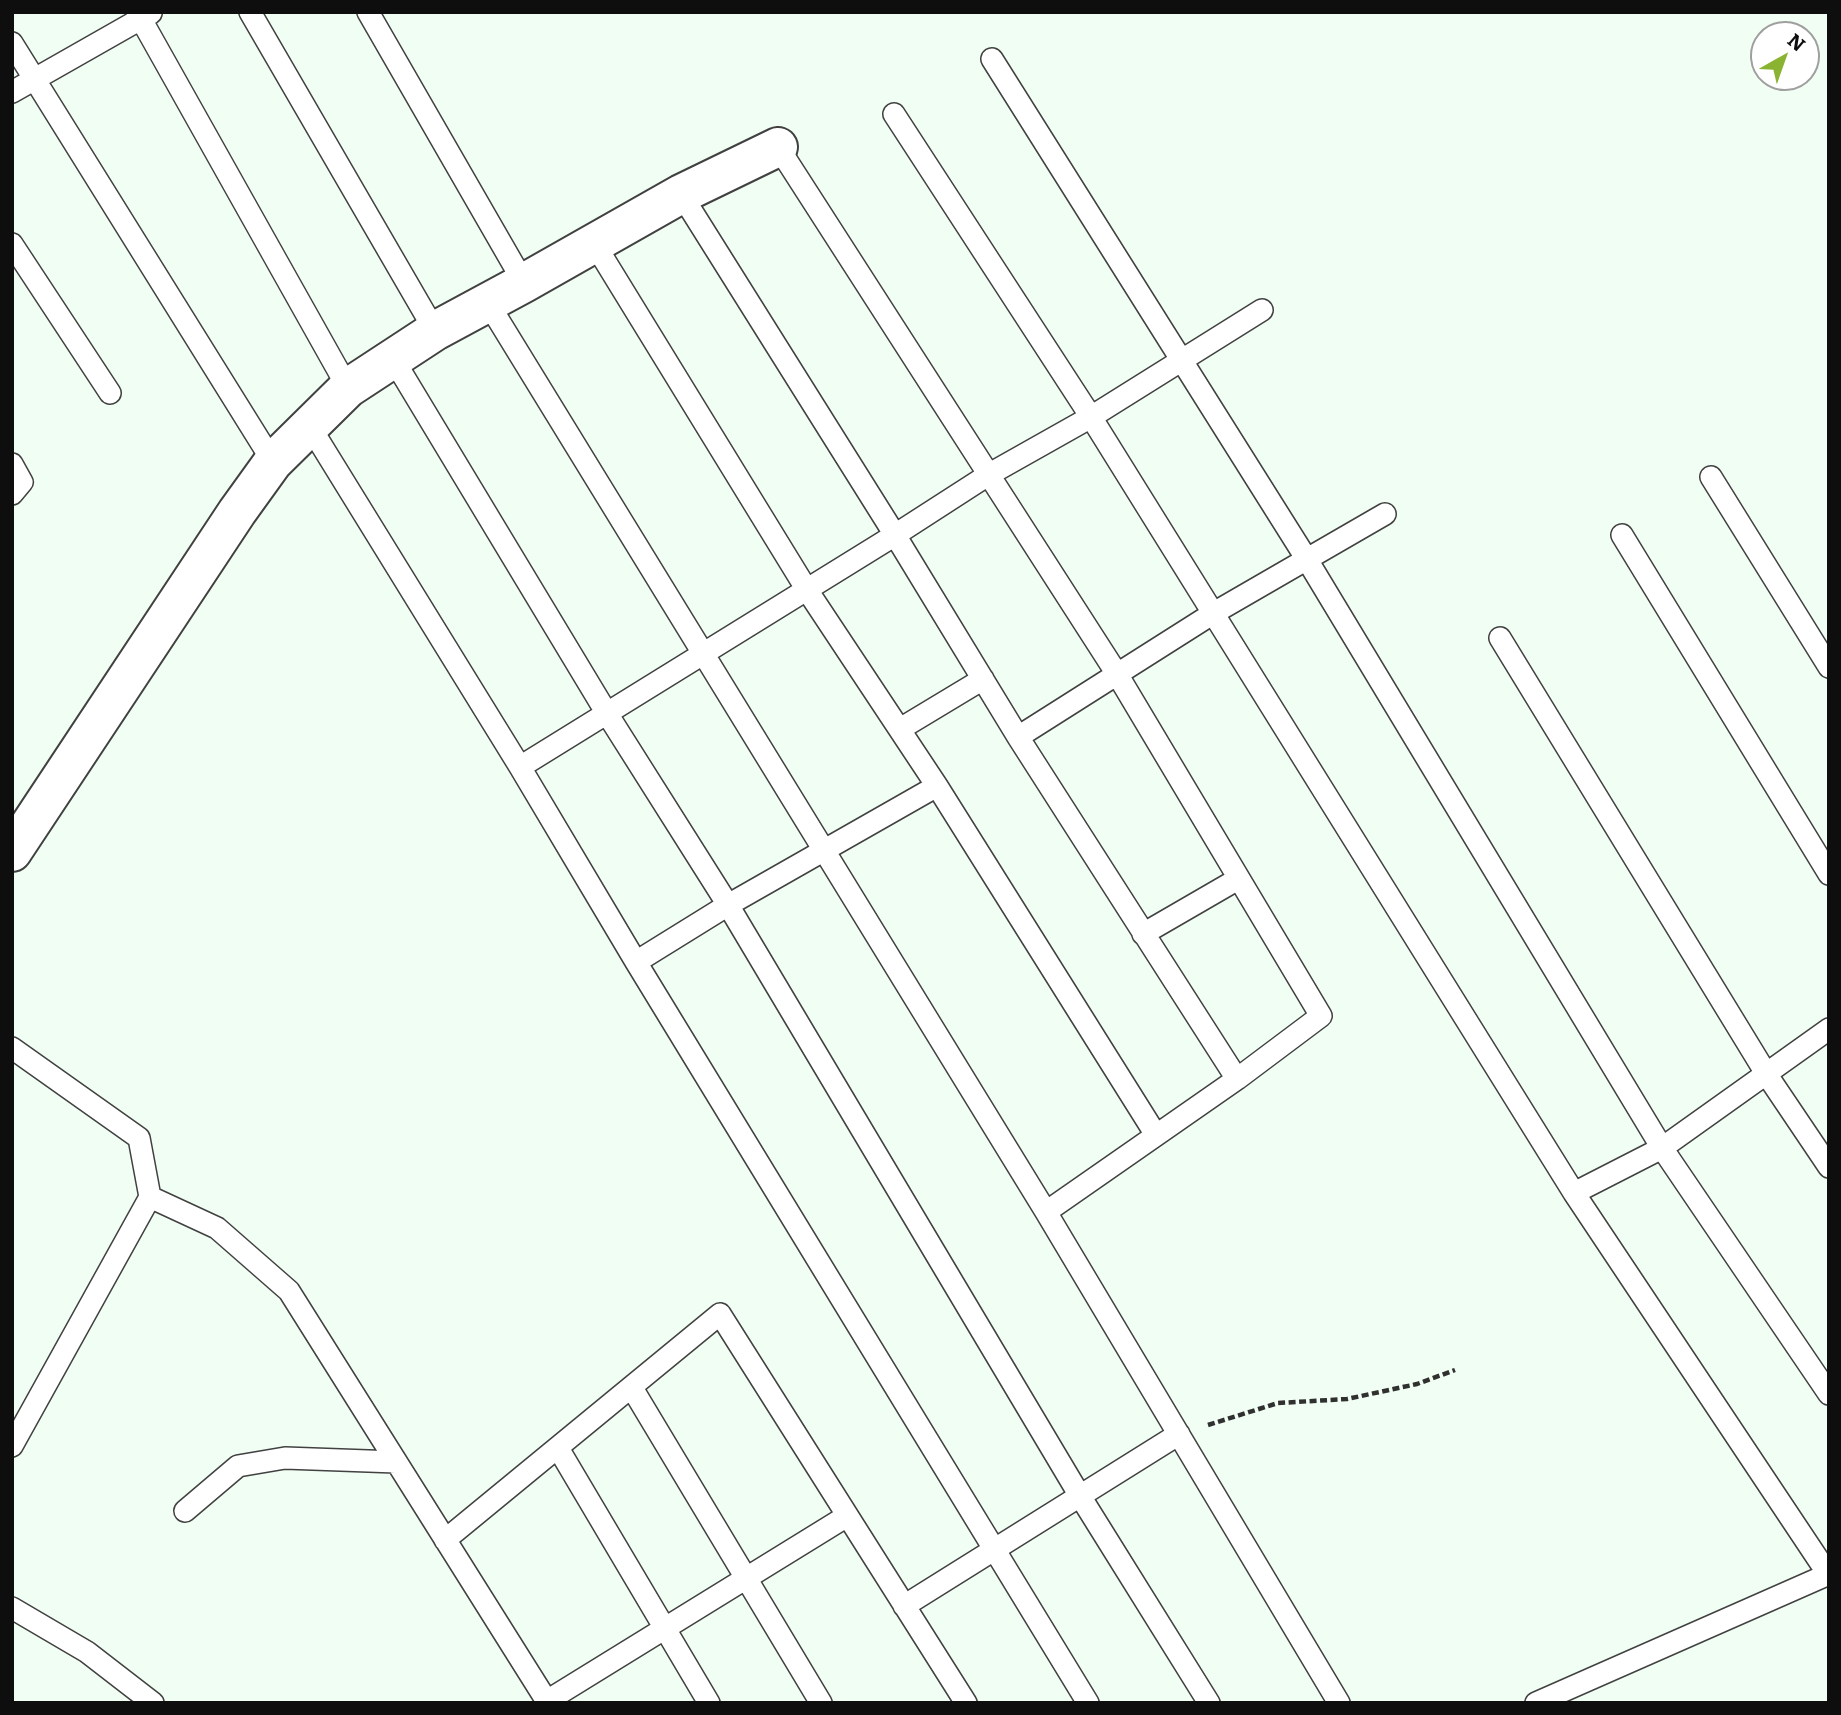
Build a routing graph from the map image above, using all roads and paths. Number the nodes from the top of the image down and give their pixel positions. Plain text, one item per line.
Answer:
1 (250, 12) edge
2 (368, 12) edge
3 (144, 15) edge
4 (12, 43) edge
5 (992, 59) dead end
6 (34, 80) junction
7 (12, 92) edge
8 (894, 114) dead end
9 (778, 147) joint
10 (681, 194) junction
11 (594, 243) junction
12 (12, 244) edge
13 (524, 283) junction
14 (488, 303) junction
15 (1262, 310) dead end
16 (435, 331) junction
17 (392, 357) junction
18 (1181, 359) junction
19 (348, 388) junction
20 (110, 393) dead end
21 (1091, 417) junction
22 (309, 425) junction
23 (273, 462) junction
24 (12, 464) edge
25 (988, 475) junction
26 (1711, 477) dead end
27 (12, 494) edge
28 (1385, 514) dead end
29 (1622, 535) dead end
30 (895, 536) junction
31 (1306, 558) junction
32 (807, 590) junction
33 (1212, 614) junction
34 (1500, 638) dead end
35 (703, 654) junction
36 (1829, 667) edge
37 (1117, 674) junction
38 (983, 679) junction
39 (606, 712) junction
40 (900, 729) junction
41 (1018, 737) junction
42 (520, 767) junction
43 (937, 786) junction
44 (823, 850) junction
45 (12, 852) edge
46 (1829, 874) edge
47 (1238, 879) junction
48 (728, 905) junction
49 (1143, 934) junction
50 (636, 962) junction
51 (1829, 1029) edge
52 (12, 1048) edge
53 (1767, 1075) junction
54 (1237, 1079) junction
55 (1156, 1135) junction
56 (1662, 1148) junction
57 (1829, 1167) edge
58 (1574, 1193) junction
59 (150, 1197) junction
60 (1046, 1212) junction
61 (1455, 1370) dead end
62 (632, 1388) junction
63 (1829, 1394) edge
64 (1179, 1434) junction
65 (12, 1446) edge
66 (558, 1448) junction
67 (396, 1462) junction
68 (1080, 1496) junction
69 (185, 1511) dead end
70 (848, 1516) junction
71 (445, 1540) junction
72 (994, 1549) junction
73 (1828, 1574) edge
74 (746, 1578) junction
75 (904, 1605) junction
76 (12, 1608) edge
77 (665, 1628) junction
78 (548, 1702) edge
79 (153, 1703) edge
80 (709, 1703) edge
81 (821, 1703) edge
82 (966, 1703) edge
83 (1088, 1703) edge
84 (1209, 1703) edge
85 (1339, 1703) edge
86 (1536, 1703) edge

1 - 16 lane
2 - 13 lane
3 - 6 lane
3 - 19 lane
4 - 6 lane
5 - 18 lane
6 - 7 lane
6 - 23 lane
8 - 21 lane
9 - 10 street
9 - 25 lane
10 - 11 street
10 - 30 lane
11 - 13 street
11 - 32 lane
12 - 20 lane
13 - 14 street
14 - 16 street
14 - 35 lane
15 - 18 lane
16 - 17 street
17 - 19 street
17 - 39 lane
18 - 21 lane
18 - 31 lane
19 - 22 street
21 - 25 lane
21 - 33 lane
22 - 23 street
22 - 42 lane
23 - 45 street
24 - 27 lane
25 - 30 lane
25 - 37 lane
26 - 36 lane
28 - 31 lane
29 - 46 lane
30 - 32 lane
30 - 38 lane
31 - 33 lane
31 - 56 lane
32 - 35 lane
32 - 40 lane
33 - 37 lane
33 - 58 lane
34 - 53 lane
35 - 39 lane
35 - 44 lane
37 - 41 lane
37 - 47 lane
38 - 40 lane
38 - 41 lane
39 - 42 lane
39 - 48 lane
40 - 43 lane
41 - 49 lane
42 - 50 lane
43 - 44 lane
43 - 55 lane
44 - 48 lane
44 - 60 lane
47 - 49 lane
47 - 54 lane
48 - 50 lane
48 - 68 lane
49 - 54 lane
50 - 72 lane
51 - 53 lane
52 - 59 lane
53 - 56 lane
53 - 57 lane
54 - 55 lane
55 - 60 lane
56 - 58 lane
56 - 63 lane
58 - 73 lane
59 - 65 lane
59 - 67 lane
60 - 64 lane
61 - 64 path
62 - 66 lane
62 - 70 lane
62 - 74 lane
64 - 68 lane
64 - 85 lane
66 - 71 lane
66 - 77 lane
67 - 69 lane
67 - 71 lane
68 - 72 lane
68 - 84 lane
70 - 74 lane
70 - 75 lane
71 - 78 lane
72 - 75 lane
72 - 83 lane
73 - 86 lane
74 - 77 lane
74 - 81 lane
75 - 82 lane
76 - 79 lane
77 - 78 lane
77 - 80 lane

